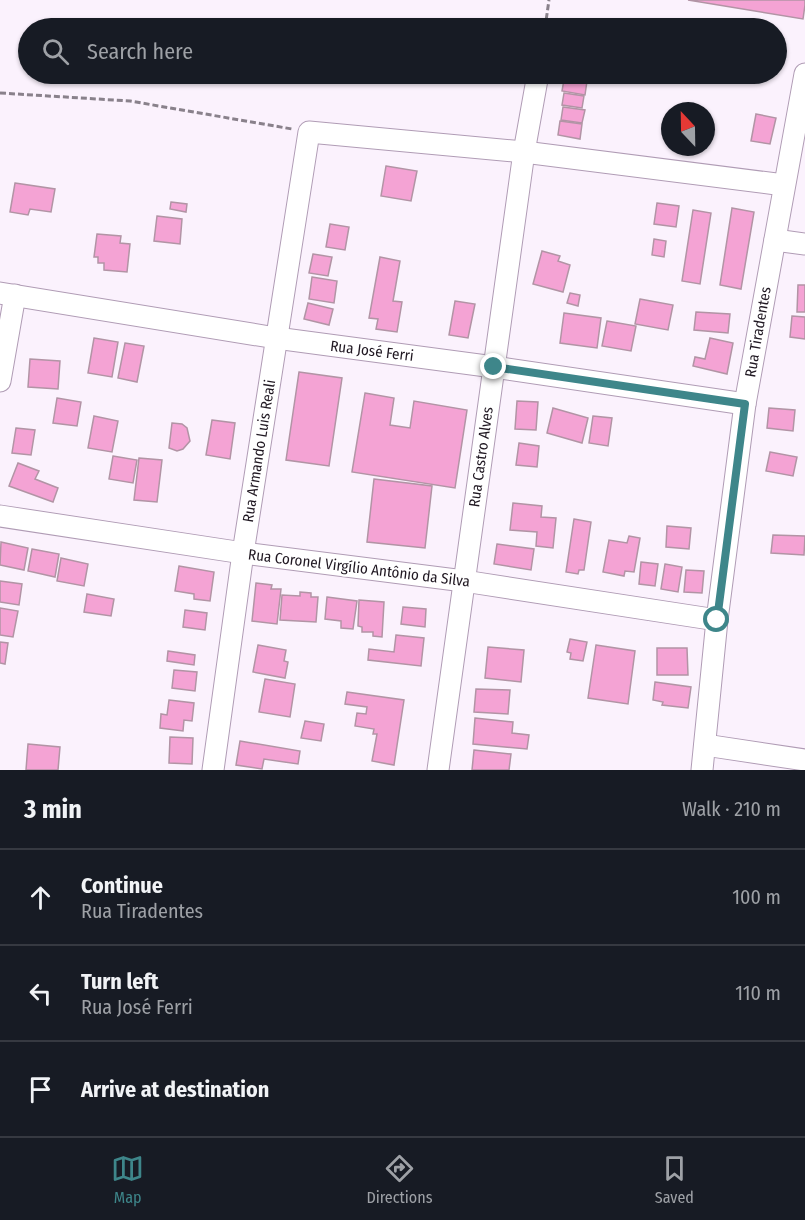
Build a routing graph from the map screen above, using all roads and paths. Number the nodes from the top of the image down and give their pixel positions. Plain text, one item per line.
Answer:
1 (549, 0) edge
2 (546, 18) edge
3 (805, 74) edge
4 (536, 84) edge
5 (0, 93) edge
6 (309, 132) junction
7 (524, 152) junction
8 (784, 185) junction
9 (775, 240) junction
10 (805, 244) edge
11 (8, 294) edge
12 (276, 338) junction
13 (494, 367) junction
14 (0, 381) edge
15 (745, 404) junction
16 (0, 516) edge
17 (243, 554) junction
18 (464, 582) junction
19 (717, 620) junction
20 (705, 745) junction
21 (805, 760) edge
22 (213, 770) edge
23 (438, 770) edge
24 (702, 770) edge

1 - 2 path
3 - 8 street, Rua Tiradentes
4 - 7 street, Rua Castro Alves
5 - 6 path
6 - 7 street
6 - 12 street, Rua Armando Luis Reali
7 - 8 street
7 - 13 street, Rua Castro Alves
8 - 9 street, Rua Tiradentes
9 - 10 street
9 - 15 street, Rua Tiradentes
11 - 12 street, Rua José Ferri
11 - 14 street
12 - 13 street, Rua José Ferri
12 - 17 street, Rua Armando Luis Reali
13 - 15 street, Rua José Ferri
13 - 18 street, Rua Castro Alves
15 - 19 street, Rua Tiradentes
16 - 17 street, Rua Coronel Virgílio Antônio da Silva
17 - 18 street, Rua Coronel Virgílio Antônio da Silva
17 - 22 street, Rua Armando Luis Reali
18 - 19 street, Rua Coronel Virgílio Antônio da Silva
18 - 23 street, Rua Castro Alves
19 - 20 street, Rua Tiradentes
20 - 21 street
20 - 24 street, Rua Tiradentes

